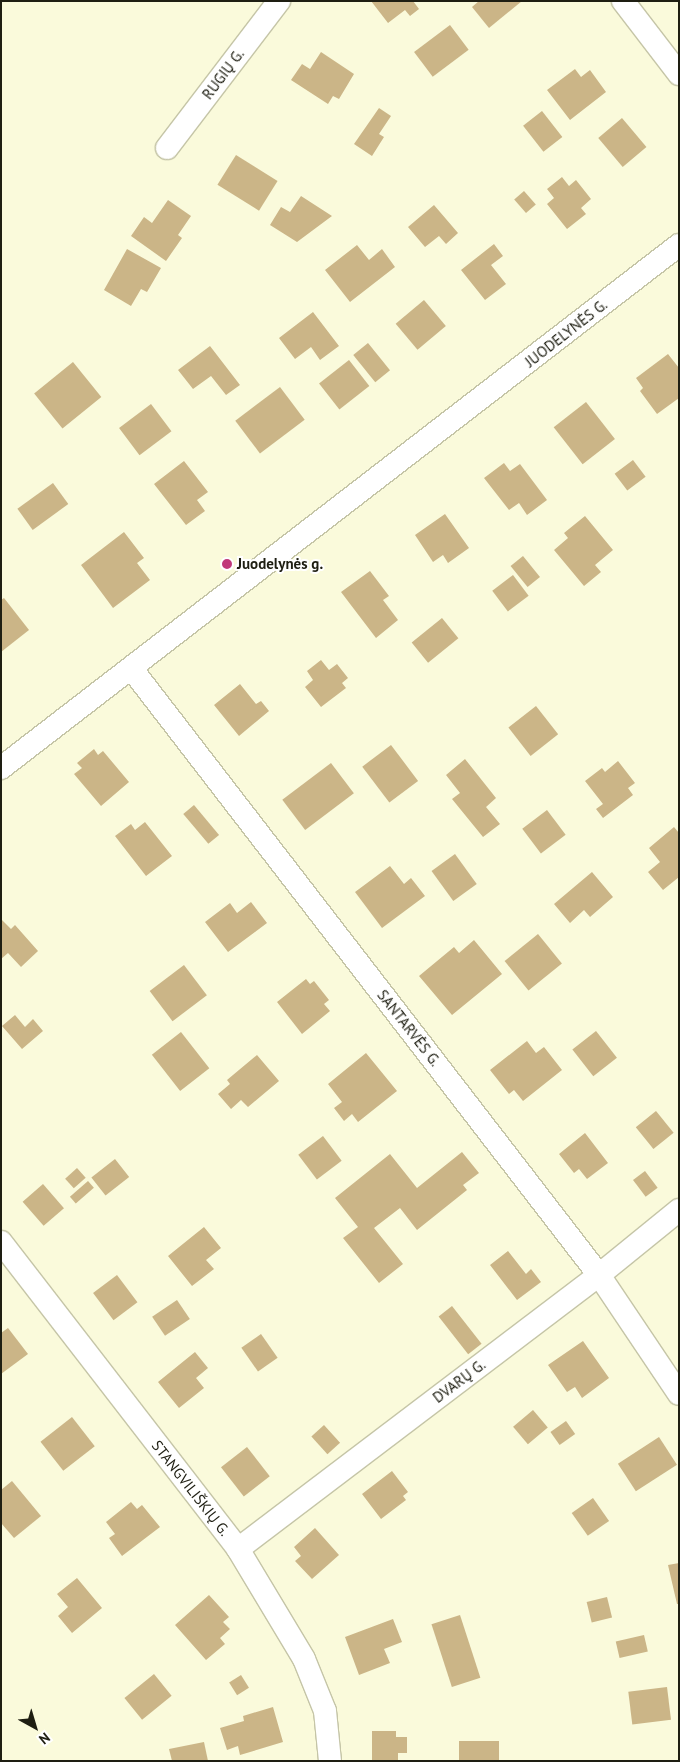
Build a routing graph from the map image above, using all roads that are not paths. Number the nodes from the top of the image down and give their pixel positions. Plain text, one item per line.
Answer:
1 (279, 1) edge
2 (623, 1) edge
3 (679, 74) edge
4 (167, 148) dead end
5 (679, 245) edge
6 (131, 668) junction
7 (1, 768) edge
8 (679, 1210) edge
9 (1, 1242) edge
10 (599, 1275) junction
11 (679, 1394) edge
12 (238, 1549) junction
13 (330, 1761) edge

1 - 4 street, RUGIŲ G.
2 - 3 street
5 - 6 street, JUODELYNĖS G.
6 - 7 street, JUODELYNĖS G.
6 - 10 street, SANTARVĖS G.
8 - 10 street, DVARŲ G.
9 - 12 street, STANGVILIŠKIŲ G.
10 - 11 street, SANTARVĖS G.
10 - 12 street, DVARŲ G.
12 - 13 street, STANGVILIŠKIŲ G.

